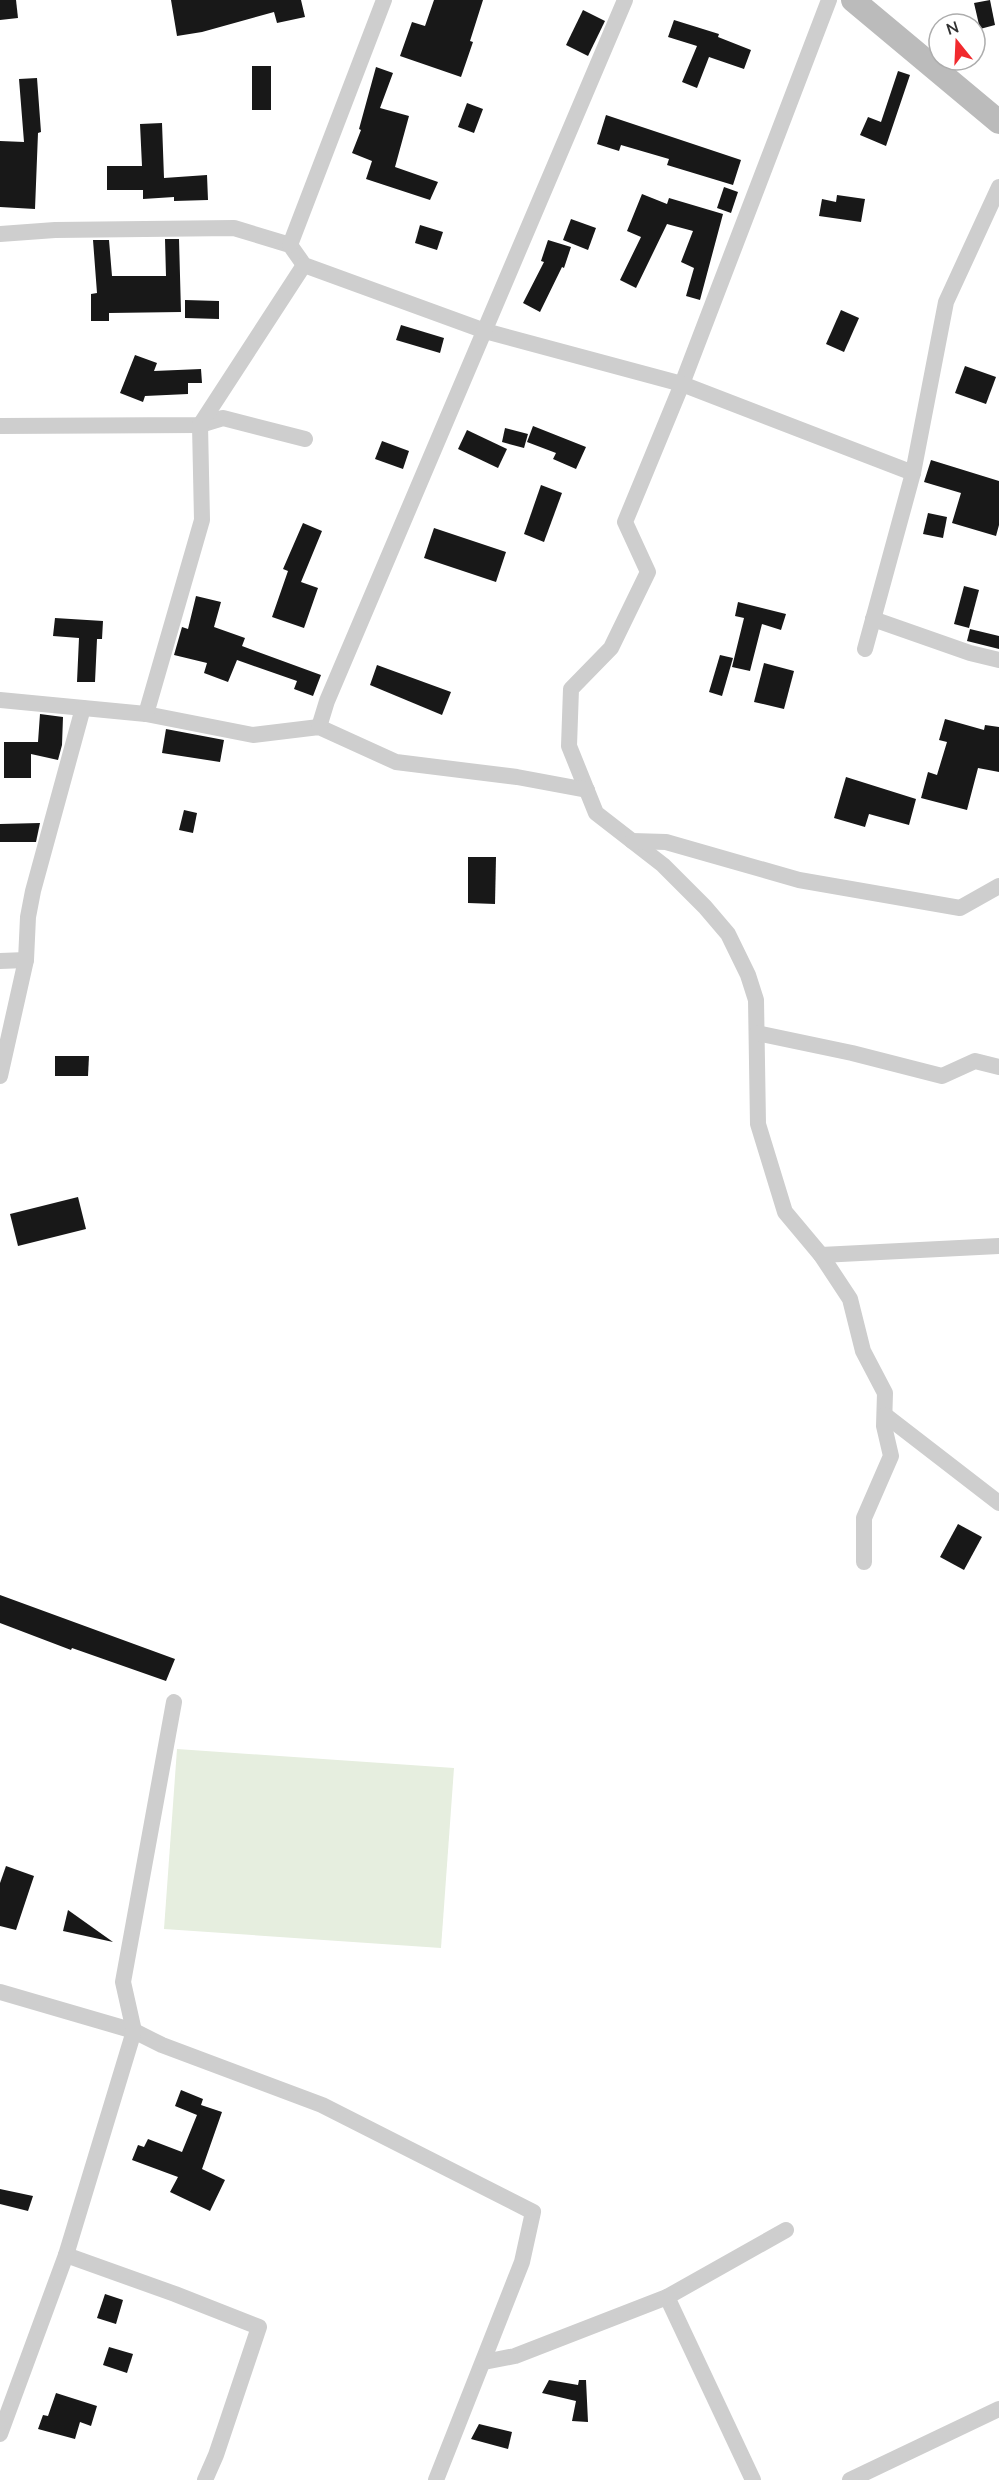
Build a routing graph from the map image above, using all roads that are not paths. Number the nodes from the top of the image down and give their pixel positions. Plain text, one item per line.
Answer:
1 (384, 0) edge
2 (625, 0) edge
3 (829, 0) edge
4 (853, 0) edge
5 (999, 122) edge
6 (999, 187) edge
7 (0, 234) edge
8 (290, 244) junction
9 (304, 265) junction
10 (484, 331) junction
11 (682, 384) junction
12 (200, 425) junction
13 (0, 426) edge
14 (305, 439) dead end
15 (913, 473) junction
16 (873, 619) junction
17 (865, 649) dead end
18 (999, 660) edge
19 (0, 700) edge
20 (83, 708) junction
21 (146, 714) junction
22 (319, 727) junction
23 (587, 790) junction
24 (632, 841) junction
25 (999, 886) edge
26 (26, 960) junction
27 (0, 961) edge
28 (757, 1033) junction
29 (999, 1067) edge
30 (0, 1076) edge
31 (999, 1246) edge
32 (821, 1255) junction
33 (885, 1415) junction
34 (999, 1503) edge
35 (864, 1562) dead end
36 (174, 1702) dead end
37 (0, 1992) edge
38 (134, 2031) junction
39 (786, 2230) dead end
40 (66, 2255) junction
41 (668, 2297) junction
42 (484, 2362) junction
43 (999, 2409) edge
44 (1, 2430) edge
45 (205, 2480) edge
46 (436, 2480) edge
47 (753, 2480) edge
48 (850, 2480) edge

1 - 8 street
2 - 10 street
3 - 11 street
4 - 5 street
6 - 15 street
7 - 8 street
8 - 9 street
9 - 10 street
9 - 12 street
10 - 11 street
10 - 22 street
11 - 15 street
11 - 23 street
12 - 13 street
12 - 14 street
12 - 21 street
15 - 16 street
16 - 17 street
16 - 18 street
19 - 20 street
20 - 21 street
20 - 26 street
21 - 22 street
22 - 23 street
23 - 24 street
24 - 25 street
24 - 28 street
26 - 27 street
26 - 30 street
28 - 29 street
28 - 32 street
31 - 32 street
32 - 33 street
33 - 34 street
33 - 35 street
36 - 38 street
37 - 38 street
38 - 40 street
38 - 42 street
39 - 41 street
40 - 44 street
40 - 45 street
41 - 42 street
41 - 47 street
42 - 46 street
43 - 48 street

